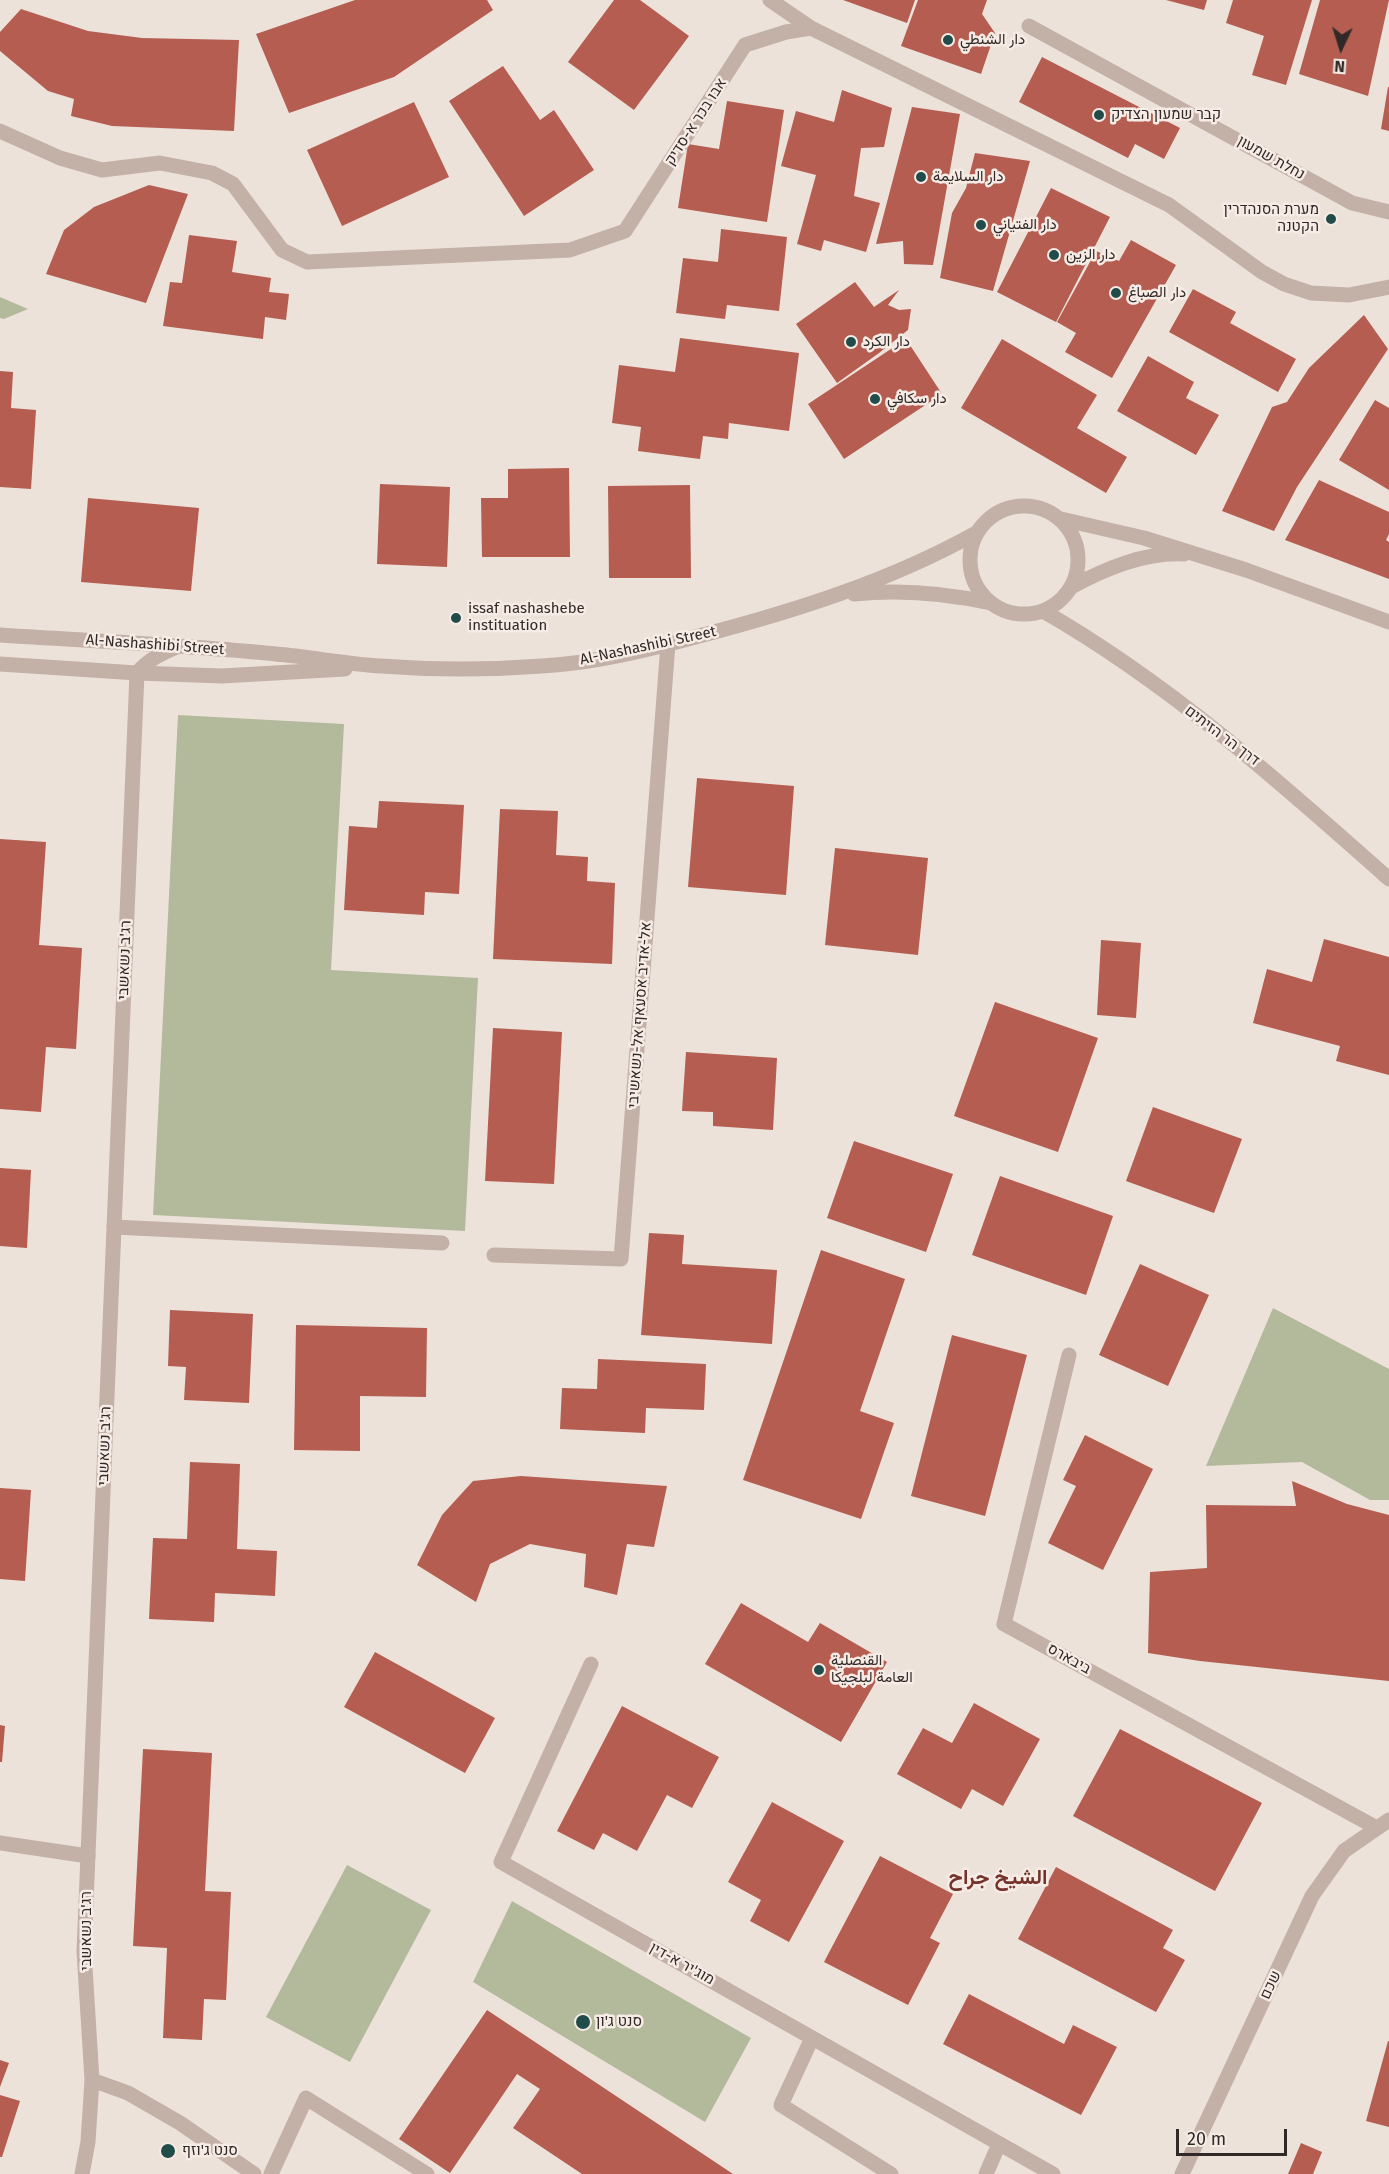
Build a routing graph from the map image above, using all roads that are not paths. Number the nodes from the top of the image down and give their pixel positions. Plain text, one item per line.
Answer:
1 (770, 0) edge
2 (1029, 26) dead end
3 (811, 28) junction
4 (0, 131) edge
5 (1389, 212) edge
6 (1389, 287) edge
7 (1061, 519) junction
8 (976, 533) junction
9 (1199, 555) junction
10 (1071, 587) junction
11 (839, 595) junction
12 (991, 603) junction
13 (1043, 611) junction
14 (1389, 622) edge
15 (0, 635) edge
16 (668, 644) junction
17 (179, 646) junction
18 (0, 664) edge
19 (380, 666) junction
20 (137, 673) junction
21 (1389, 879) edge
22 (114, 1227) junction
23 (442, 1243) dead end
24 (494, 1255) dead end
25 (1069, 1355) dead end
26 (591, 1664) dead end
27 (1383, 1824) edge
28 (0, 1843) edge
29 (88, 1857) junction
30 (812, 2038) junction
31 (92, 2080) junction
32 (999, 2144) junction
33 (82, 2174) edge
34 (254, 2174) edge
35 (271, 2174) edge
36 (427, 2174) edge
37 (891, 2174) edge
38 (986, 2174) edge
39 (1053, 2174) edge
40 (1182, 2174) edge

1 - 3 street
2 - 5 street, נחלת שמעון
3 - 4 street, אבו בכר א-סדיק
3 - 6 street
7 - 8 street
7 - 9 street
7 - 10 street
8 - 11 street
8 - 12 street
9 - 10 street
9 - 14 street
10 - 13 street
11 - 12 street
11 - 16 street, Al-Nashashibi Street
12 - 13 street
13 - 21 street, דרך הר הזיתים
15 - 17 street, Al-Nashashibi Street
16 - 19 street, Al-Nashashibi Street
16 - 24 street, אל-אדיב אסעאף אל-נשאשיבי
17 - 19 street, Al-Nashashibi Street
17 - 20 street
18 - 20 street, Al-Nashashibi Street
19 - 20 street, Al-Nashashibi Street
20 - 22 street, רג'ב נשאשבי
22 - 23 street
22 - 29 street, רג'ב נשאשבי
25 - 27 street, ביבארס
26 - 30 street, מוג'יר א-דין
27 - 40 street, שכם
28 - 29 street
29 - 31 street, רג'ב נשאשבי
30 - 32 street, מוג'יר א-דין
30 - 37 street
31 - 33 street, רג'ב נשאשבי
31 - 34 street
32 - 38 street
32 - 39 street, מוג'יר א-דין
35 - 36 street

